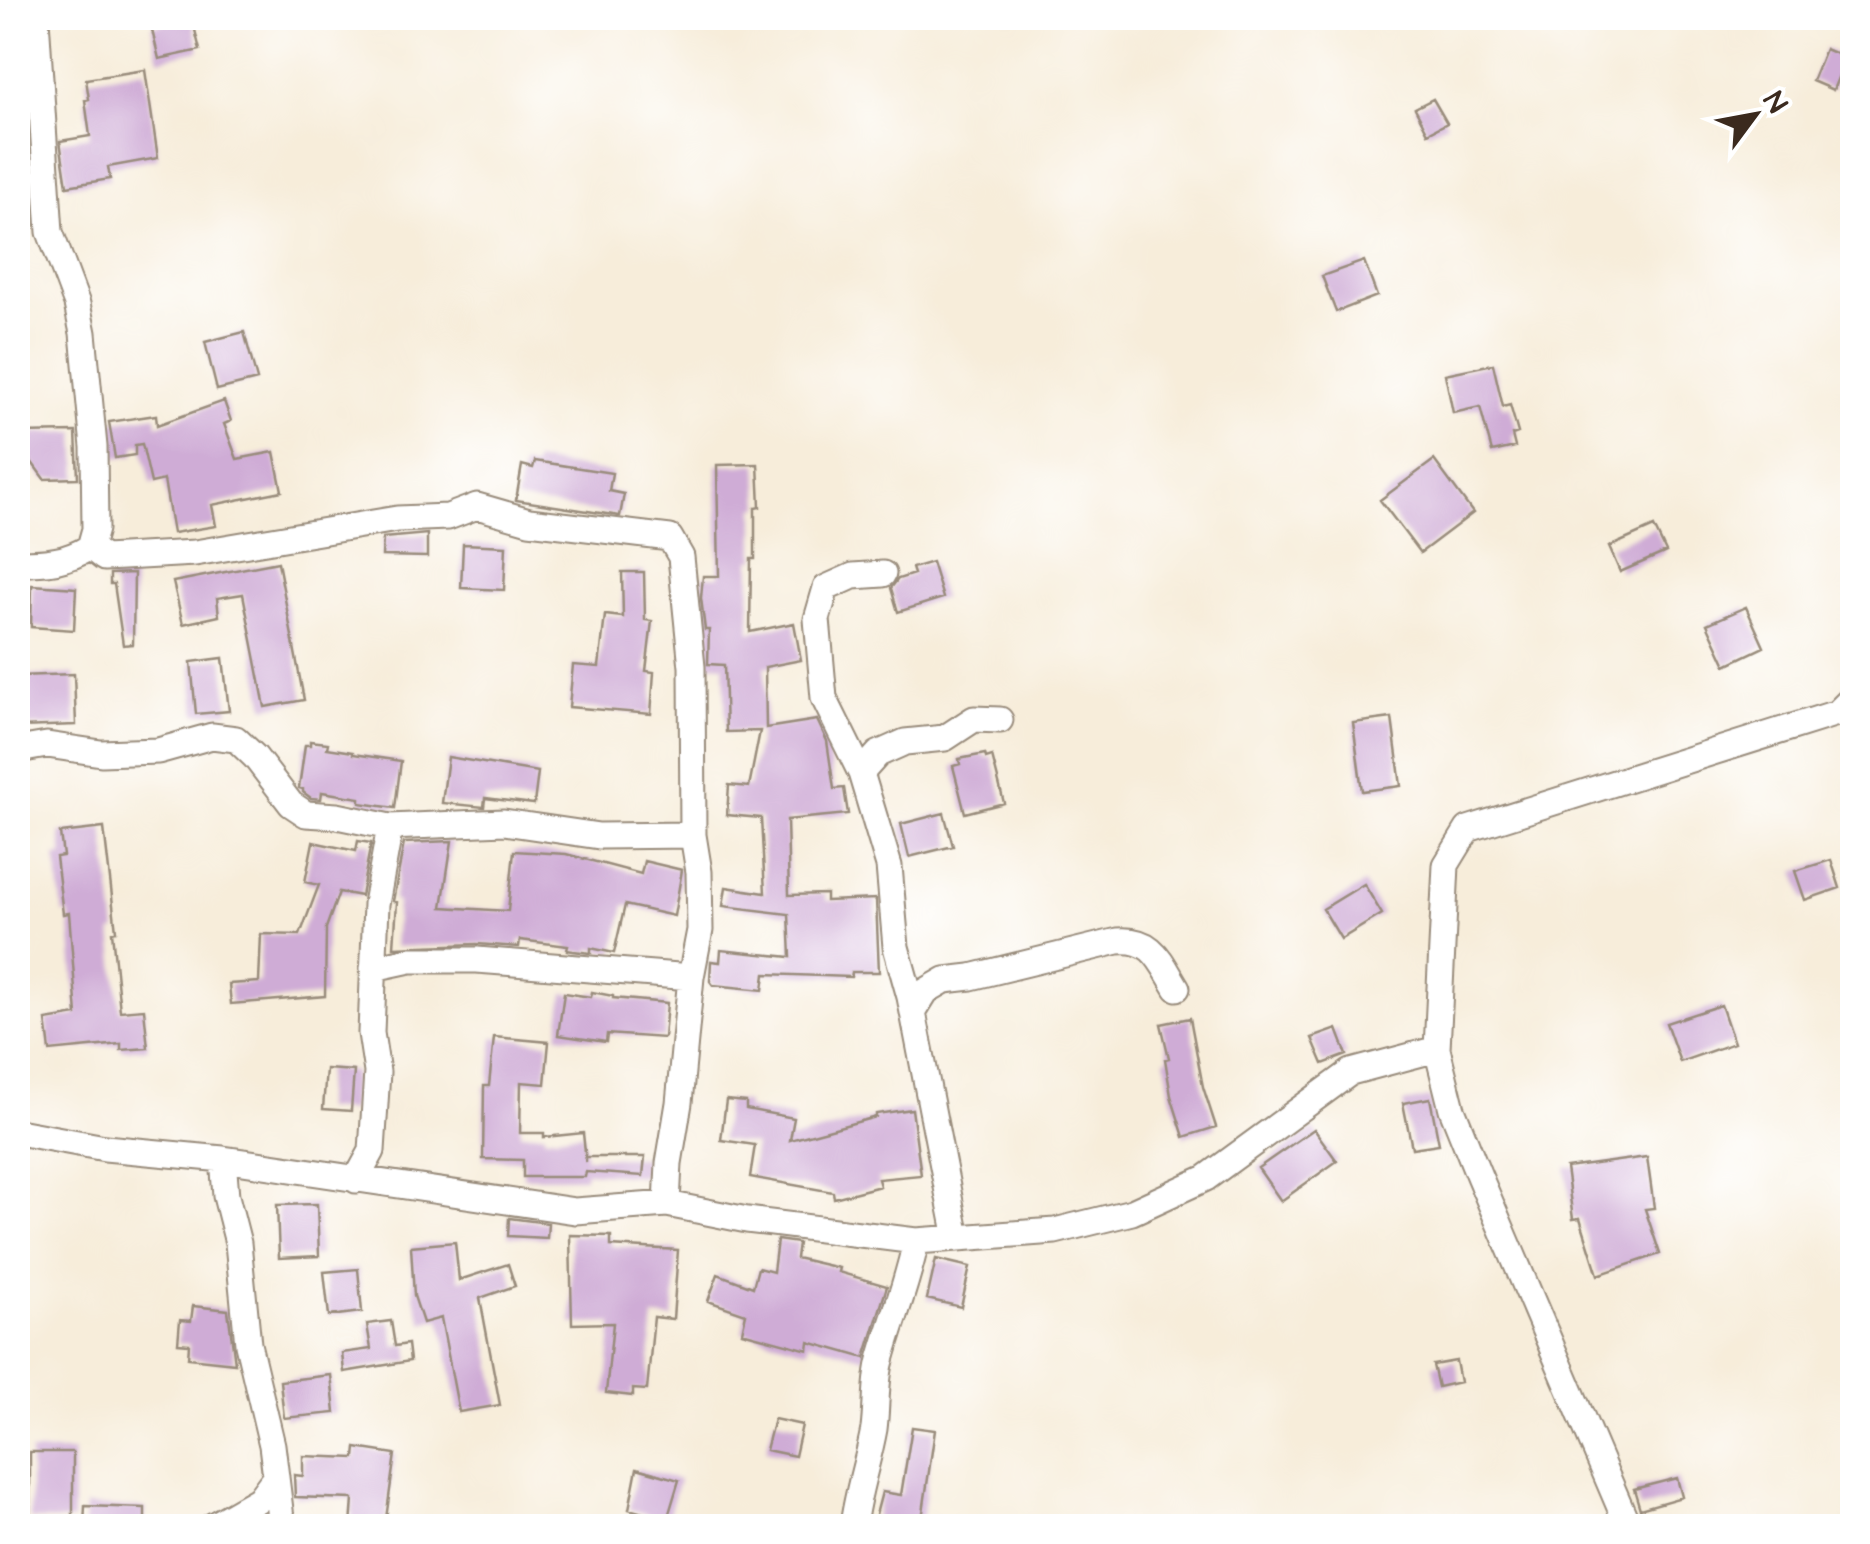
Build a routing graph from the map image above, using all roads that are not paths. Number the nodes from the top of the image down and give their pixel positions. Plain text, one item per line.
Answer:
1 (36, 18) edge
2 (90, 547) junction
3 (18, 563) edge
4 (883, 574) dead end
5 (1852, 698) edge
6 (1000, 720) dead end
7 (18, 750) edge
8 (861, 772) junction
9 (390, 826) junction
10 (693, 835) junction
11 (373, 968) junction
12 (690, 977) junction
13 (1177, 988) dead end
14 (913, 1012) junction
15 (1437, 1049) junction
16 (18, 1132) edge
17 (223, 1159) junction
18 (356, 1180) junction
19 (667, 1204) junction
20 (956, 1238) junction
21 (916, 1241) junction
22 (276, 1476) junction
23 (212, 1526) edge
24 (282, 1526) edge
25 (853, 1526) edge
26 (1628, 1526) edge

1 - 2 street
2 - 3 street
2 - 10 street
4 - 8 street
5 - 15 street
6 - 8 street
7 - 9 street
8 - 14 street
9 - 10 street
9 - 11 street
10 - 12 street
11 - 12 street
11 - 18 street
12 - 19 street
13 - 14 street
14 - 20 street
15 - 20 street
15 - 26 street
16 - 17 street
17 - 18 street
17 - 22 street
18 - 19 street
19 - 21 street
20 - 21 street
21 - 25 street
22 - 23 street
22 - 24 street

